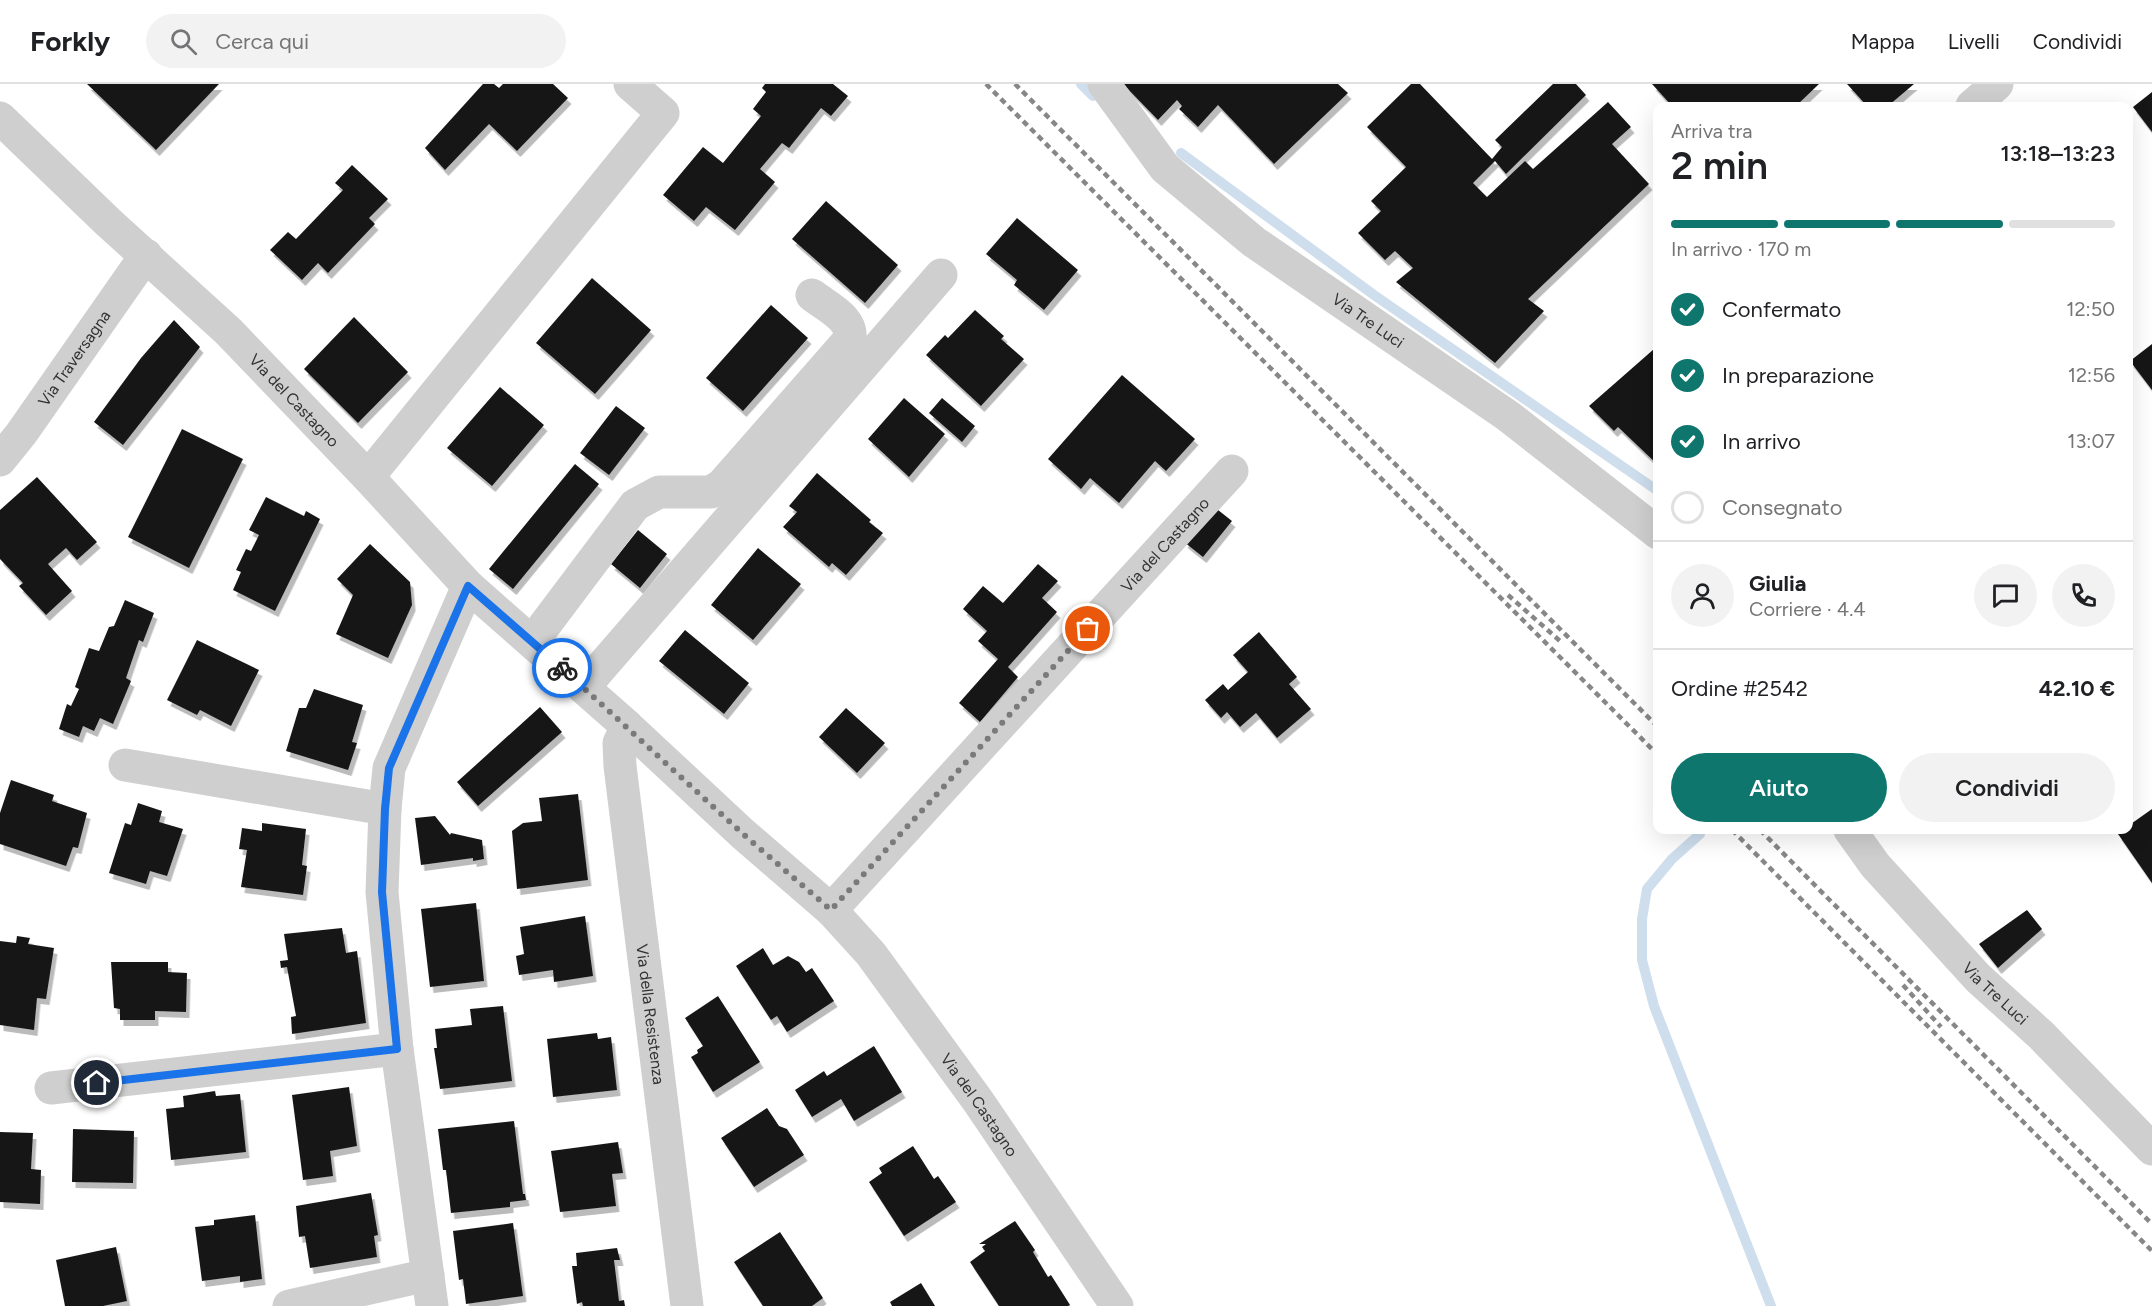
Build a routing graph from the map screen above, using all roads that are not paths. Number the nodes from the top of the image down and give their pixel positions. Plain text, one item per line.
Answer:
1 (630, 84) edge
2 (1104, 84) edge
3 (1997, 84) edge
4 (1977, 102) edge
5 (0, 118) edge
6 (146, 255) junction
7 (942, 275) dead end
8 (812, 296) dead end
9 (0, 460) edge
10 (1232, 471) dead end
11 (368, 477) junction
12 (1653, 529) edge
13 (468, 586) junction
14 (532, 642) junction
15 (584, 687) junction
16 (627, 726) junction
17 (125, 765) dead end
18 (385, 809) junction
19 (1853, 834) edge
20 (831, 910) junction
21 (397, 1049) junction
22 (51, 1088) dead end
23 (2152, 1149) edge
24 (430, 1291) edge
25 (289, 1306) edge
26 (687, 1306) edge
27 (1117, 1306) edge

1 - 11 street
2 - 12 street, Via Tre Luci
3 - 4 street
5 - 6 street, Via del Castagno
6 - 9 street, Via Traversagna
6 - 11 street, Via del Castagno
7 - 15 street
8 - 14 street
10 - 20 street, Via del Castagno
11 - 13 street, Via del Castagno
13 - 14 street, Via del Castagno
13 - 18 street
14 - 15 street, Via del Castagno
15 - 16 street, Via del Castagno
16 - 20 street, Via del Castagno
16 - 26 street, Via della Resistenza
17 - 18 street
18 - 21 street
19 - 23 street, Via Tre Luci
20 - 27 street, Via del Castagno
21 - 22 street
21 - 24 street
24 - 25 street

